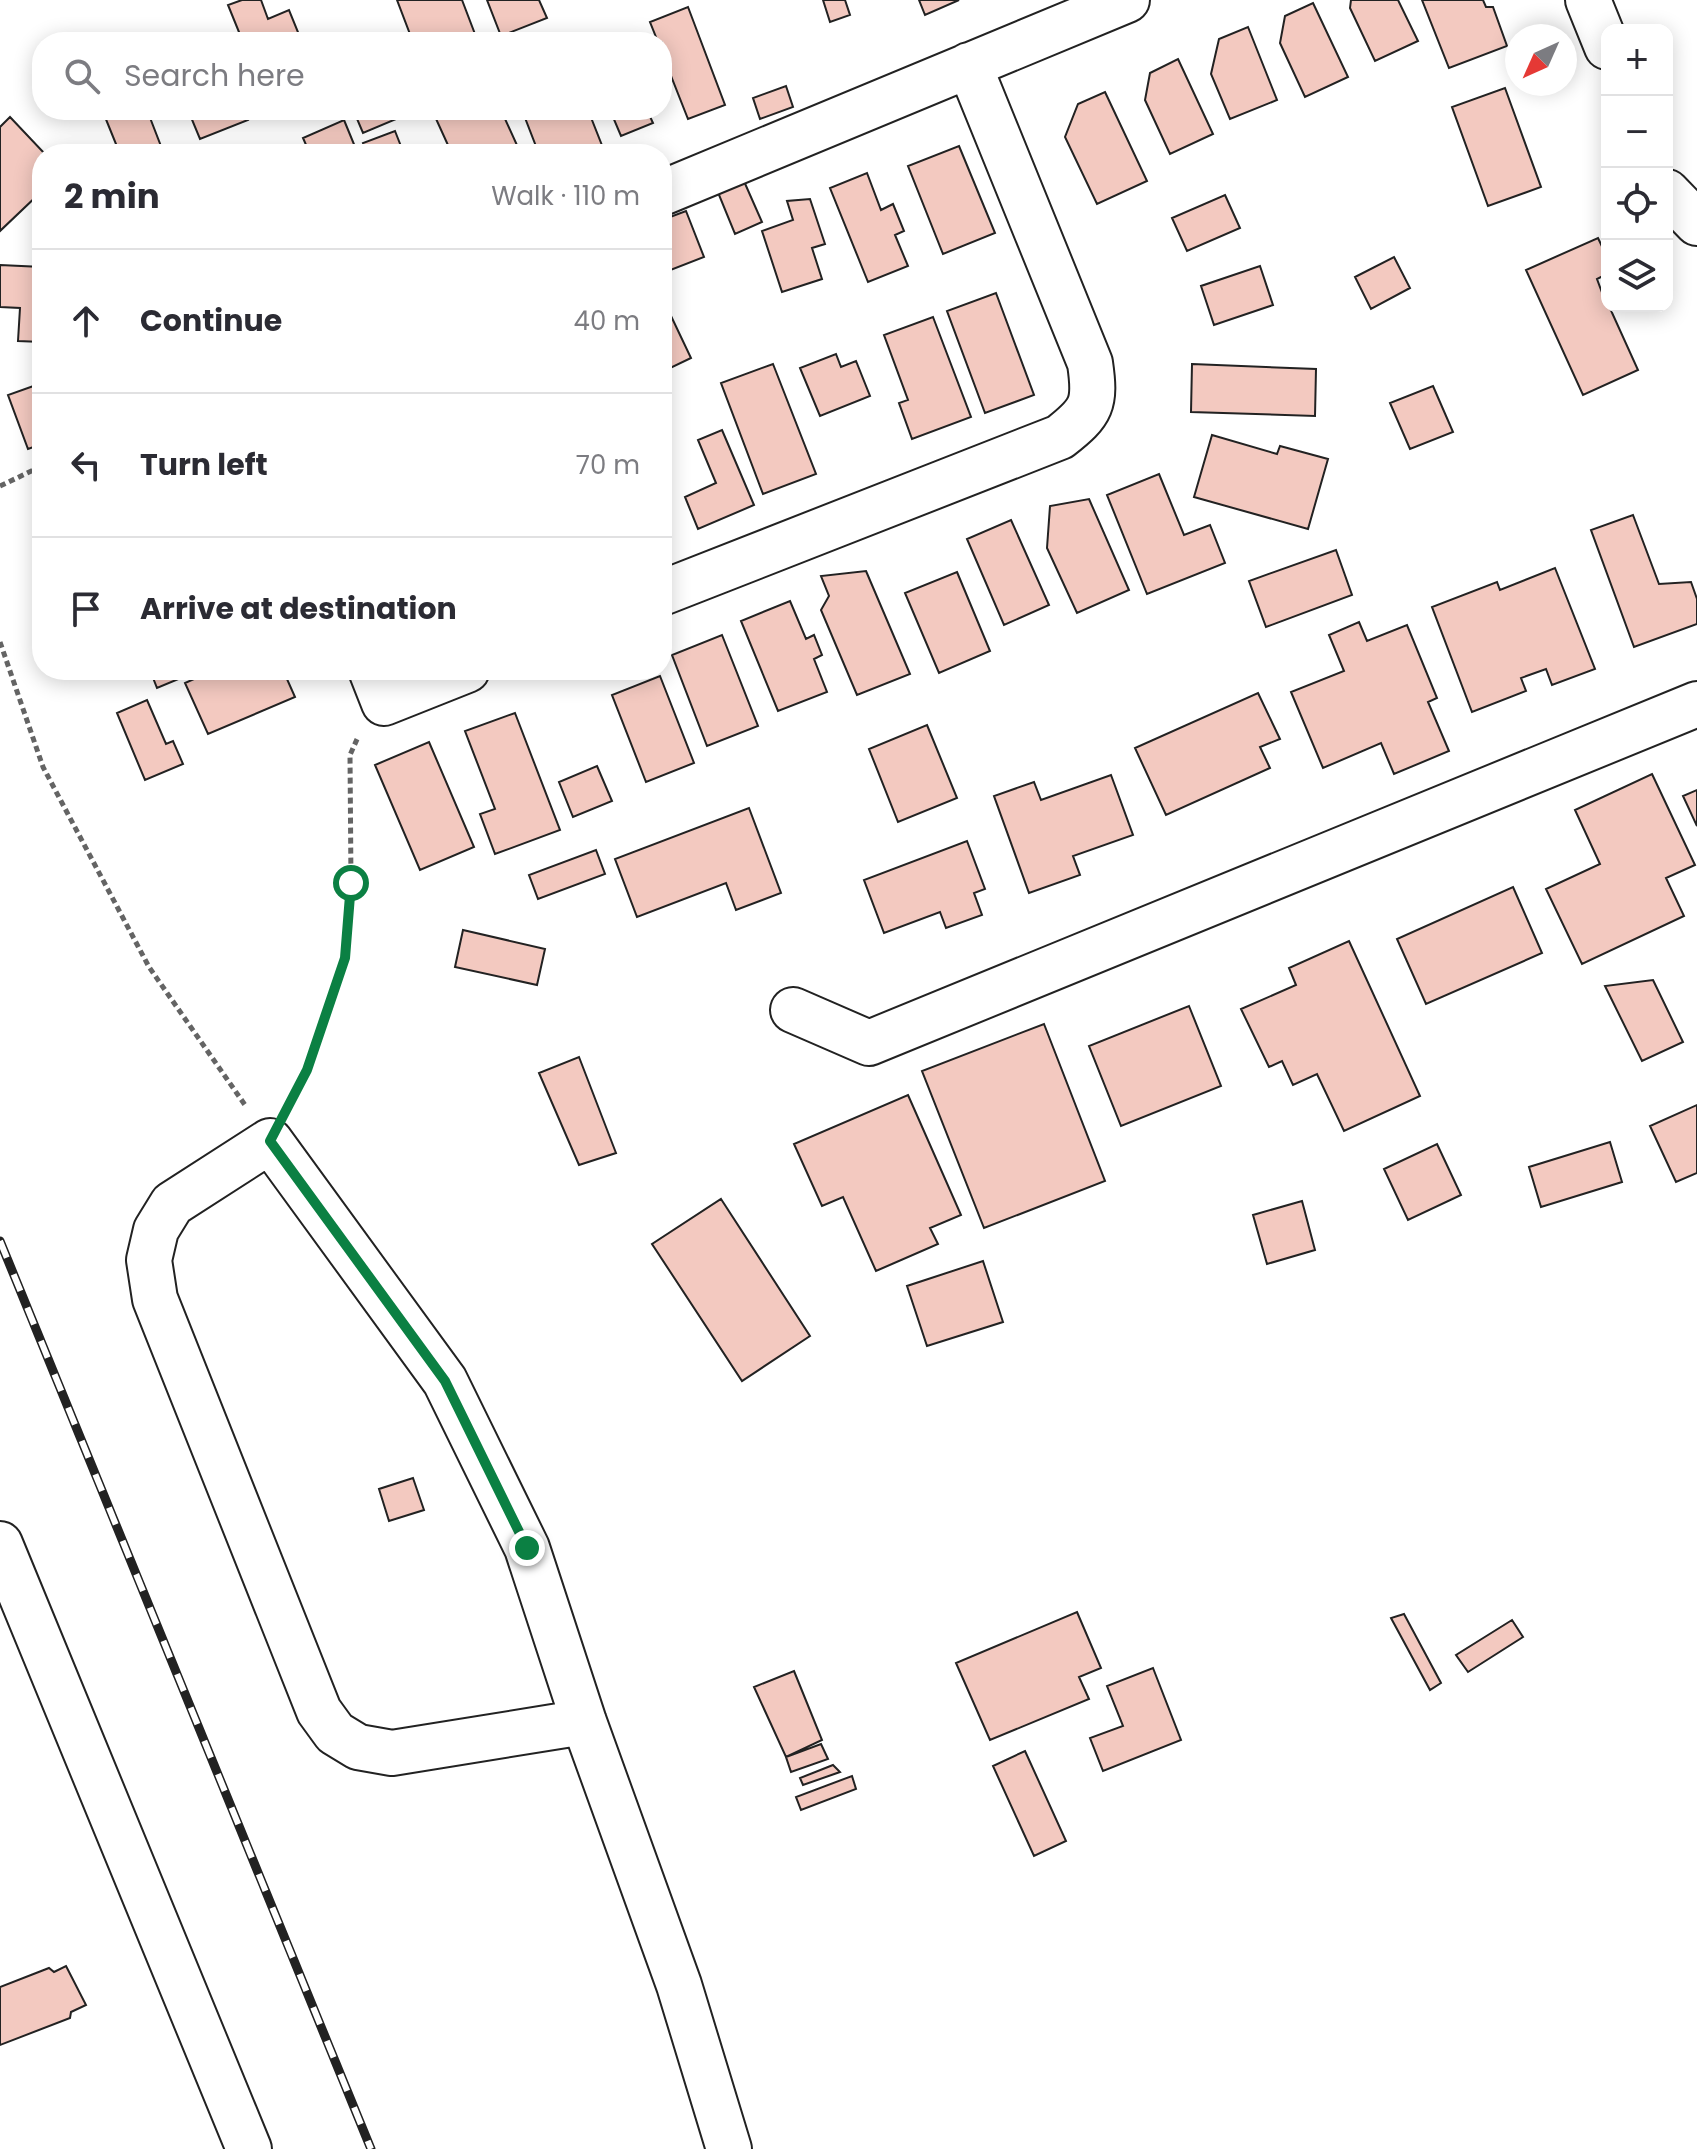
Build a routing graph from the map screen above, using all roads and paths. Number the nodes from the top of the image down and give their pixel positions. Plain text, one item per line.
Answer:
1 (1127, 0) edge
2 (1588, 0) edge
3 (1601, 32) edge
4 (969, 65) junction
5 (672, 189) edge
6 (1673, 198) edge
7 (1697, 223) edge
8 (32, 471) edge
9 (0, 486) edge
10 (672, 589) edge
11 (0, 642) edge
12 (411, 680) edge
13 (378, 686) edge
14 (1697, 704) edge
15 (793, 1010) dead end
16 (270, 1141) junction
17 (0, 1544) edge
18 (584, 1722) junction
19 (249, 2149) edge
20 (729, 2149) edge

1 - 4 street
2 - 3 street
4 - 5 street
4 - 10 street
6 - 7 street
8 - 9 path
11 - 16 path
12 - 13 street
13 - 16 path
14 - 15 street
16 - 18 street
16 - 18 street
17 - 19 street
18 - 20 street

